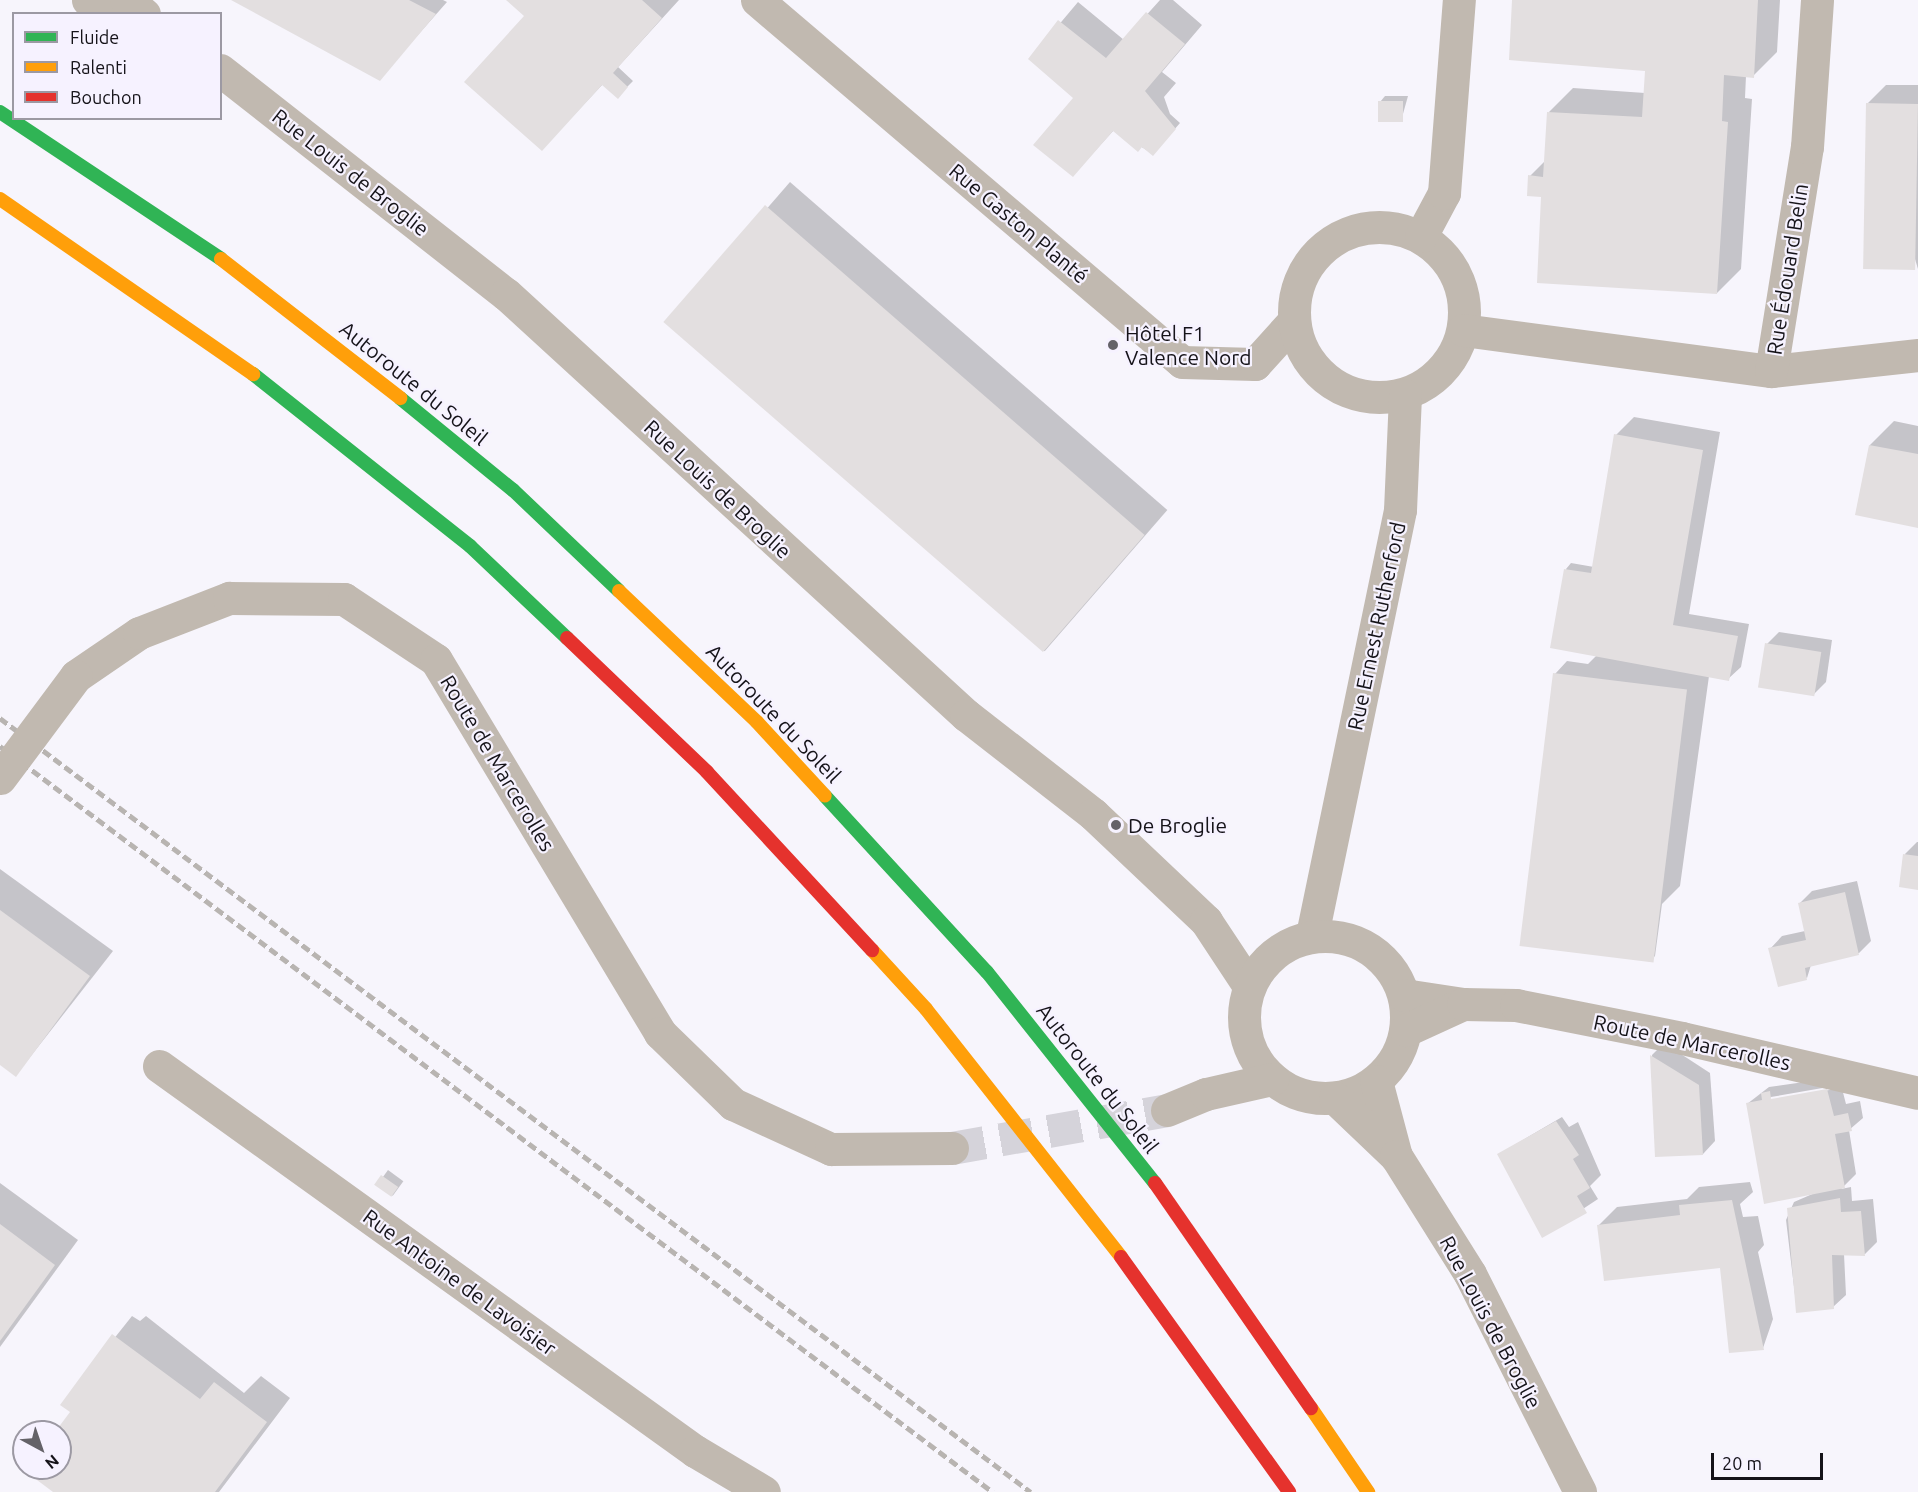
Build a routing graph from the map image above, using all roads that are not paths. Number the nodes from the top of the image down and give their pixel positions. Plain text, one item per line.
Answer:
1 (88, 0) edge
2 (126, 0) edge
3 (757, 0) edge
4 (1459, 0) edge
5 (1817, 0) edge
6 (106, 12) edge
7 (141, 12) edge
8 (222, 72) edge
9 (12, 120) edge
10 (0, 199) edge
11 (1421, 236) junction
12 (1293, 322) junction
13 (1463, 330) junction
14 (1918, 355) edge
15 (1771, 372) junction
16 (1405, 394) junction
17 (0, 778) edge
18 (1329, 854) junction
19 (1206, 921) junction
20 (1312, 935) junction
21 (1347, 938) junction
22 (1272, 953) junction
23 (1249, 986) junction
24 (1404, 995) junction
25 (1463, 1004) junction
26 (1406, 1030) junction
27 (1250, 1049) junction
28 (159, 1066) dead end
29 (1272, 1079) junction
30 (1376, 1082) junction
31 (1918, 1093) edge
32 (1206, 1094) junction
33 (1335, 1098) junction
34 (1167, 1110) tunnel mouth
35 (952, 1148) tunnel mouth
36 (1396, 1156) junction
37 (764, 1492) edge
38 (1289, 1492) edge
39 (1368, 1492) edge
40 (1580, 1492) edge

1 - 6 street
2 - 7 street
3 - 12 street, Rue Gaston Planté
4 - 11 street
5 - 15 street, Rue Édouard Belin
8 - 19 street, Rue Louis de Broglie
9 - 39 highway, Autoroute du Soleil
10 - 38 highway
11 - 12 street
11 - 13 street
12 - 16 street
13 - 15 street, Rue Édouard Belin
13 - 16 street
14 - 15 street
16 - 18 street, Rue Ernest Rutherford
17 - 35 street, Route de Marcerolles, bridge
18 - 20 street, Rue Ernest Rutherford
18 - 21 street, Rue Ernest Rutherford
19 - 22 street, Rue Louis de Broglie
19 - 23 street, Rue Louis de Broglie
20 - 21 street
20 - 22 street
21 - 24 street
22 - 23 street
23 - 27 street
24 - 25 street, Route de Marcerolles
24 - 26 street
25 - 26 street, Route de Marcerolles
25 - 31 street, Route de Marcerolles
26 - 30 street
27 - 29 street
27 - 32 street
28 - 37 street, Rue Antoine de Lavoisier
29 - 32 street
29 - 33 street
30 - 33 street
30 - 36 street, Rue Louis de Broglie
32 - 34 street
33 - 36 street, Rue Louis de Broglie
36 - 40 street, Rue Louis de Broglie

